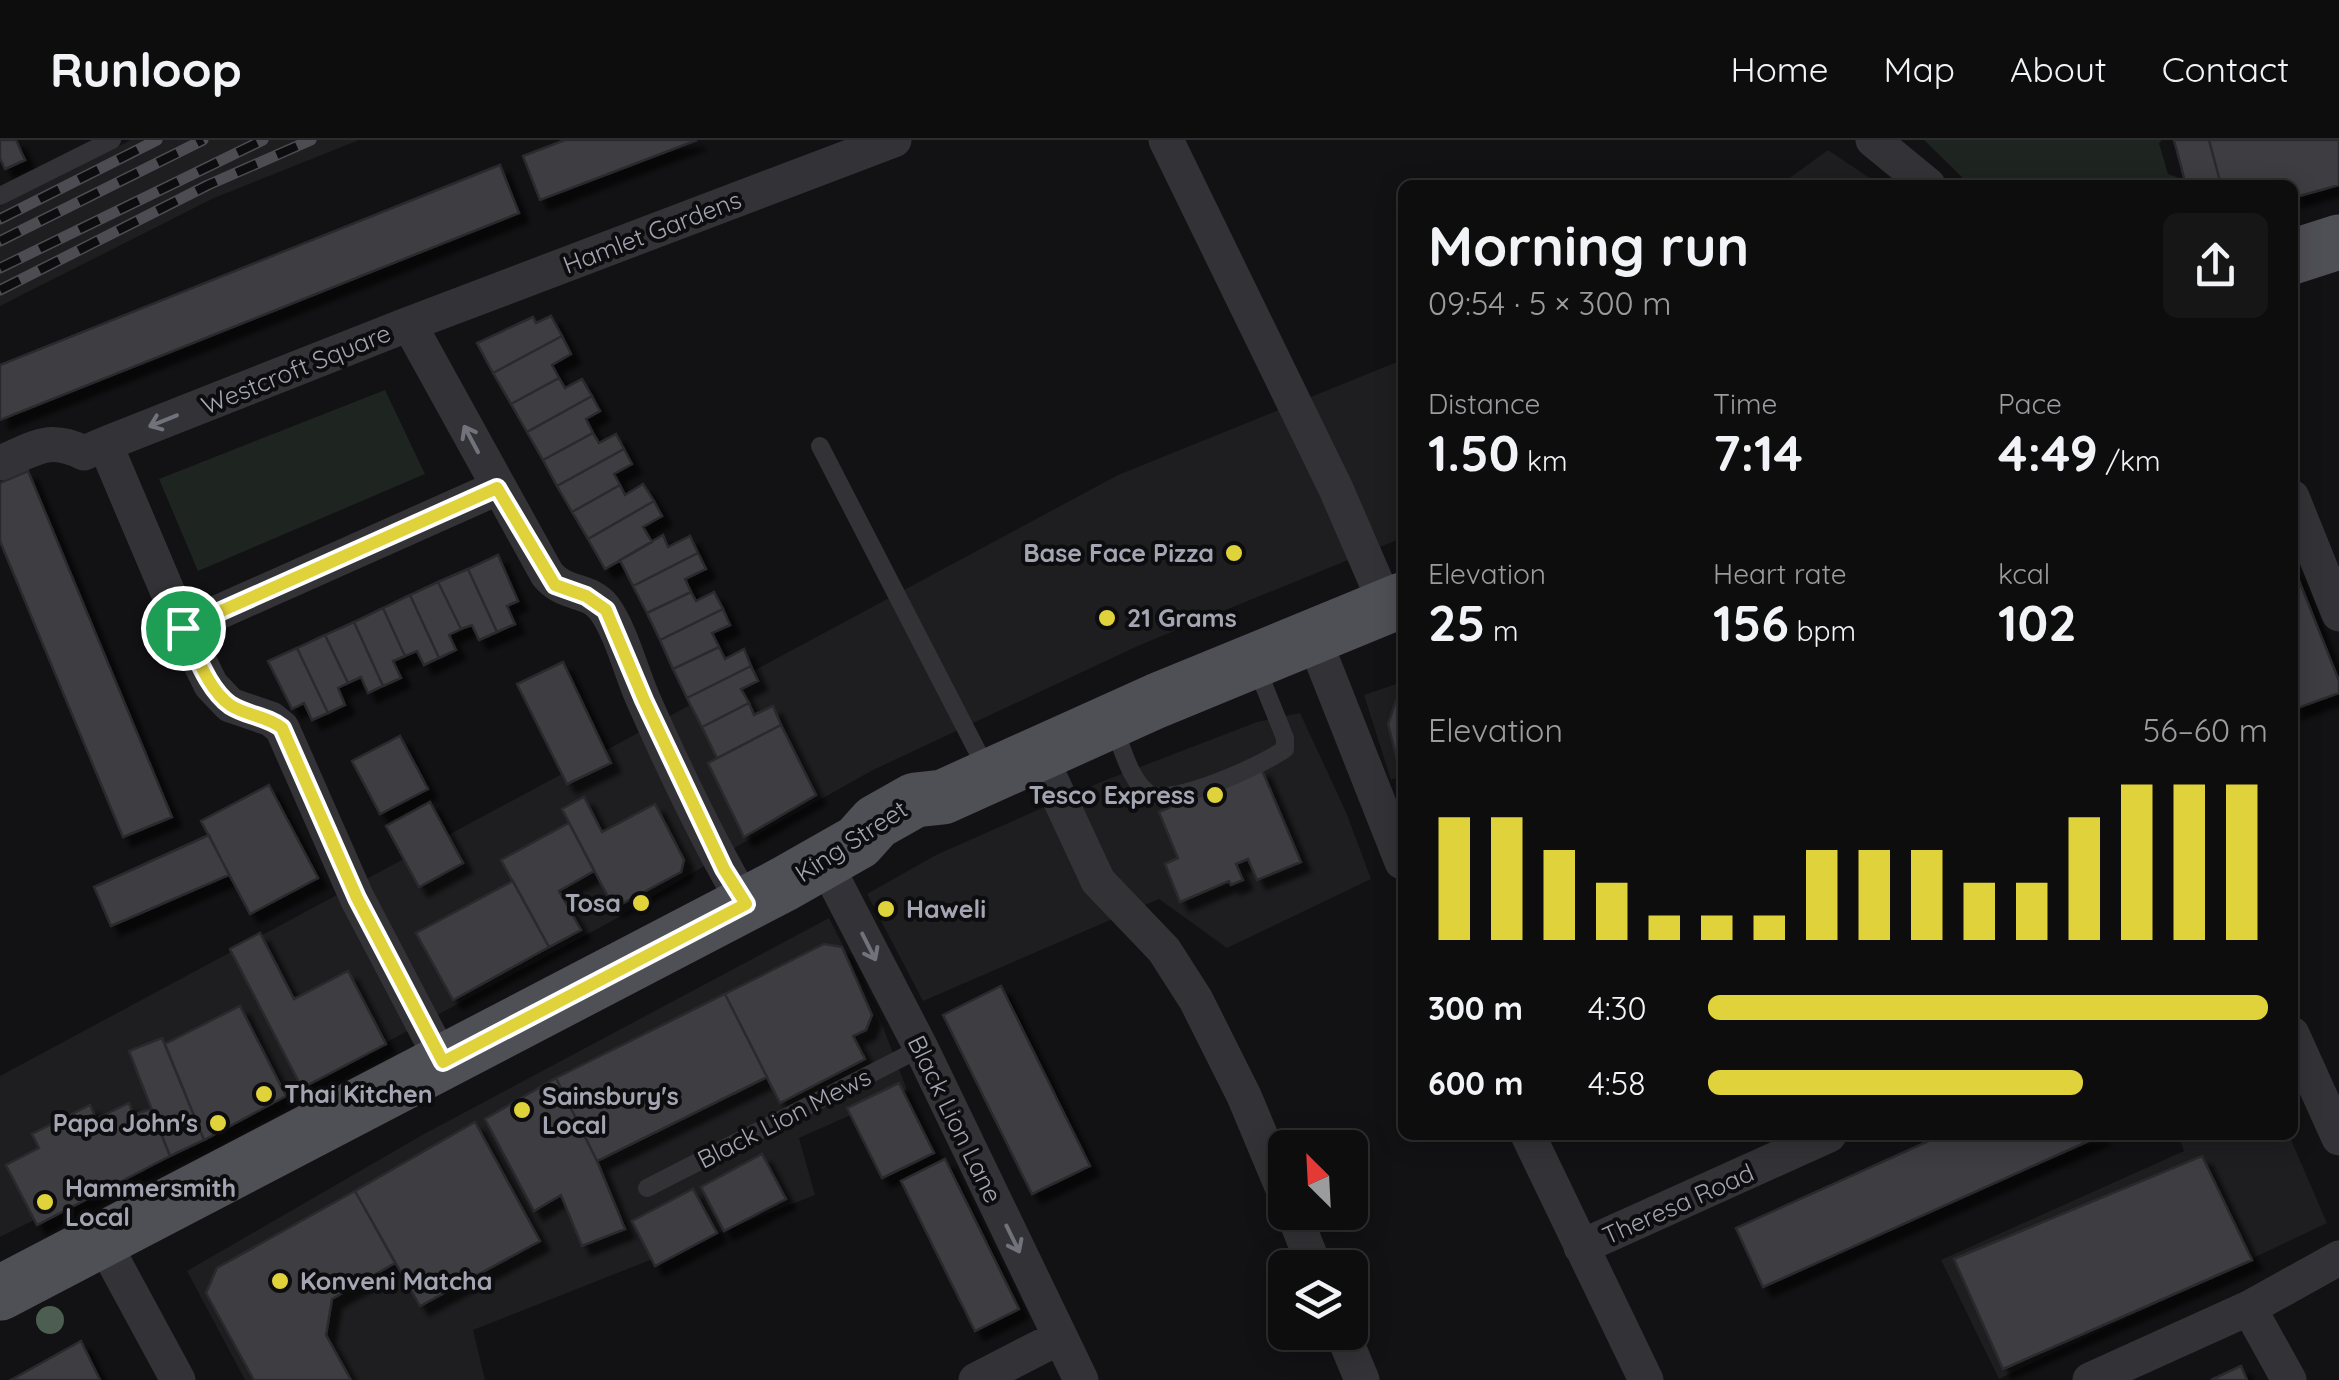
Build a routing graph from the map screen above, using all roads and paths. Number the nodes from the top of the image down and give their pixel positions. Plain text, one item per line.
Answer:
1 (112, 140) edge
2 (894, 140) edge
3 (1166, 140) edge
4 (1872, 140) edge
5 (1922, 180) edge
6 (0, 196) edge
7 (2339, 242) edge
8 (2298, 255) edge
9 (409, 324) junction
10 (105, 444) junction
11 (820, 446) dead end
12 (0, 464) edge
13 (497, 488) junction
14 (2298, 513) edge
15 (1395, 604) edge
16 (2339, 614) edge
17 (183, 628) junction
18 (1313, 637) junction
19 (1254, 661) junction
20 (1111, 720) junction
21 (1038, 752) junction
22 (989, 775) junction
23 (1398, 852) edge
24 (824, 861) junction
25 (746, 904) junction
26 (2298, 1047) edge
27 (921, 1048) junction
28 (443, 1062) junction
29 (2339, 1138) edge
30 (1530, 1140) edge
31 (1818, 1140) edge
32 (1268, 1153) edge
33 (647, 1188) dead end
34 (101, 1238) junction
35 (1581, 1247) junction
36 (2339, 1258) edge
37 (0, 1293) edge
38 (2249, 1308) junction
39 (1060, 1337) junction
40 (1350, 1350) edge
41 (178, 1380) edge
42 (976, 1380) edge
43 (1082, 1380) edge
44 (1362, 1380) edge
45 (1646, 1380) edge
46 (2090, 1380) edge
47 (2289, 1380) edge

1 - 6 lane
2 - 9 street, Hamlet Gardens
3 - 15 street
4 - 5 street
7 - 8 main road
9 -> 10 street, Westcroft Square
13 -> 9 street, Westcroft Square
10 - 12 street, Westcroft Square
10 - 17 street
11 - 22 lane
13 - 17 street
13 - 25 street, Westcroft Square
14 - 16 street
15 - 18 main road, King Street
17 - 28 street
18 - 19 main road, King Street
18 - 23 street
19 - 20 main road, King Street
19 - 20 lane
20 - 21 main road, King Street
21 - 22 main road, King Street
21 - 32 street
22 - 24 main road, King Street
24 - 25 main road, King Street
24 -> 27 street, Black Lion Lane
25 - 28 main road, King Street
26 - 29 street
27 - 33 lane, Black Lion Mews
27 -> 39 street, Black Lion Lane
28 - 34 main road, King Street
30 - 35 street
31 - 35 street, Theresa Road
34 - 37 main road, King Street
34 - 41 street
35 - 45 street
36 - 38 street
38 - 46 street
38 - 47 street
39 - 42 street
39 - 43 street, Black Lion Lane
40 - 44 street

